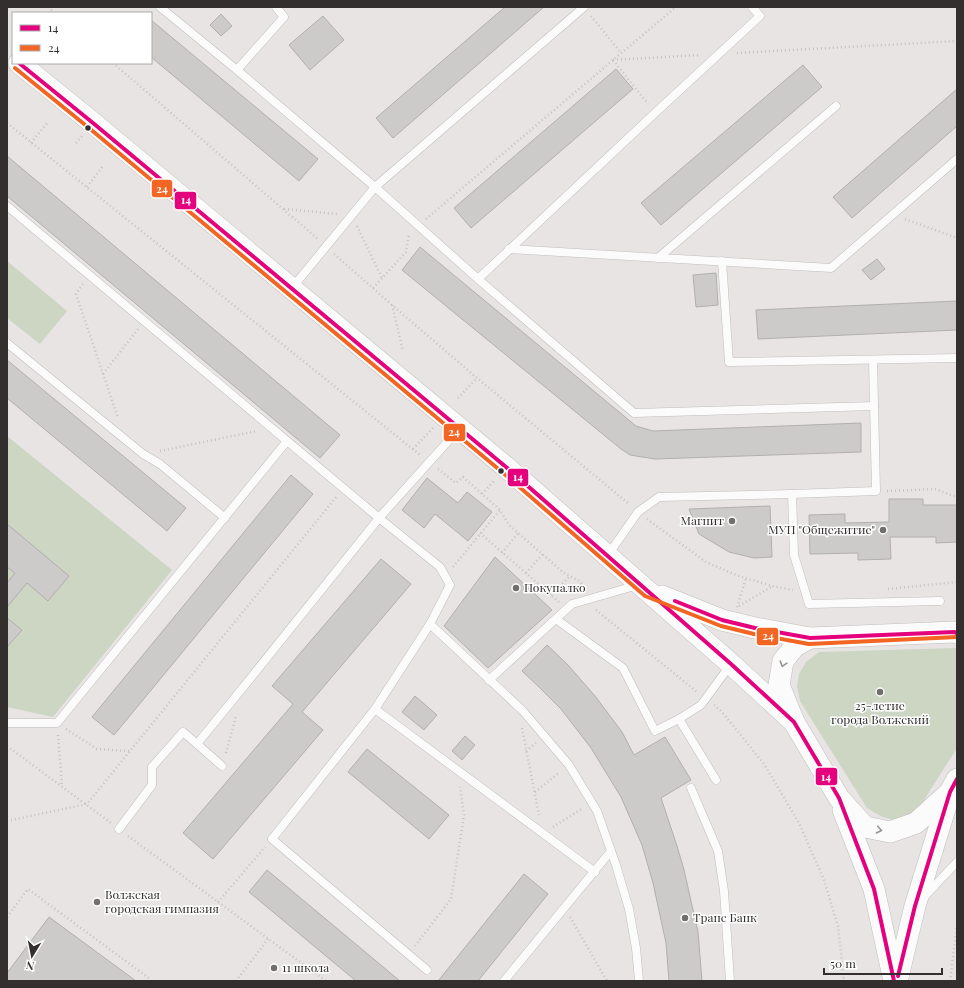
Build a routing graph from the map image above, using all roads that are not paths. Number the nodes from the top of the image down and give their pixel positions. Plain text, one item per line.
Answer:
1 (160, 7) edge
2 (276, 7) edge
3 (584, 7) edge
4 (752, 7) edge
5 (20, 64) edge
6 (237, 70) junction
7 (836, 106) dead end
8 (957, 159) edge
9 (375, 187) junction
10 (7, 206) edge
11 (509, 249) junction
12 (658, 258) junction
13 (722, 261) junction
14 (478, 279) junction
15 (292, 289) junction
16 (7, 343) edge
17 (957, 358) edge
18 (873, 360) junction
19 (874, 406) junction
20 (459, 428) junction
21 (287, 441) junction
22 (792, 494) junction
23 (225, 518) junction
24 (379, 518) junction
25 (608, 555) junction
26 (644, 587) junction
27 (940, 601) dead end
28 (556, 619) junction
29 (430, 624) junction
30 (956, 632) edge
31 (810, 638) junction
32 (731, 664) junction
33 (489, 680) junction
34 (375, 709) junction
35 (679, 719) junction
36 (794, 722) junction
37 (7, 723) edge
38 (198, 744) junction
39 (222, 766) road end
40 (716, 780) dead end
41 (953, 786) edge
42 (691, 788) dead end
43 (839, 798) junction
44 (119, 829) road end
45 (611, 852) junction
46 (957, 862) edge
47 (594, 872) junction
48 (915, 906) junction
49 (427, 970) dead end
50 (504, 981) edge
51 (639, 981) edge
52 (730, 981) edge
53 (895, 981) edge

1 - 6 lane
2 - 6 lane
3 - 9 lane
4 - 11 lane
5 - 15 street
6 - 9 lane
7 - 12 lane
8 - 13 lane
9 - 14 lane
9 - 15 lane
10 - 21 lane
11 - 12 lane
11 - 14 lane
12 - 13 lane
13 - 18 lane
14 - 19 lane
15 - 20 street
16 - 23 lane
17 - 18 lane
18 - 19 lane
19 - 22 lane
20 - 24 lane
20 - 25 street
21 - 23 lane
21 - 24 lane
22 - 25 lane
22 - 27 lane
23 - 37 lane
24 - 29 lane
24 - 38 lane
25 - 26 street
26 - 28 lane
26 - 31 street
26 - 32 street
28 - 33 lane
28 - 35 lane
29 - 33 lane
29 - 34 lane
30 - 31 street
31 -> 36 street
32 - 35 lane
32 - 36 street
33 - 45 lane
34 - 47 lane
34 - 49 lane
35 - 40 lane
36 - 43 street
38 - 39 lane
38 - 44 lane
43 -> 41 street
41 - 48 street
42 - 52 lane
43 - 53 street
45 - 47 lane
45 - 51 lane
46 - 48 lane
47 - 50 lane
48 - 53 street

